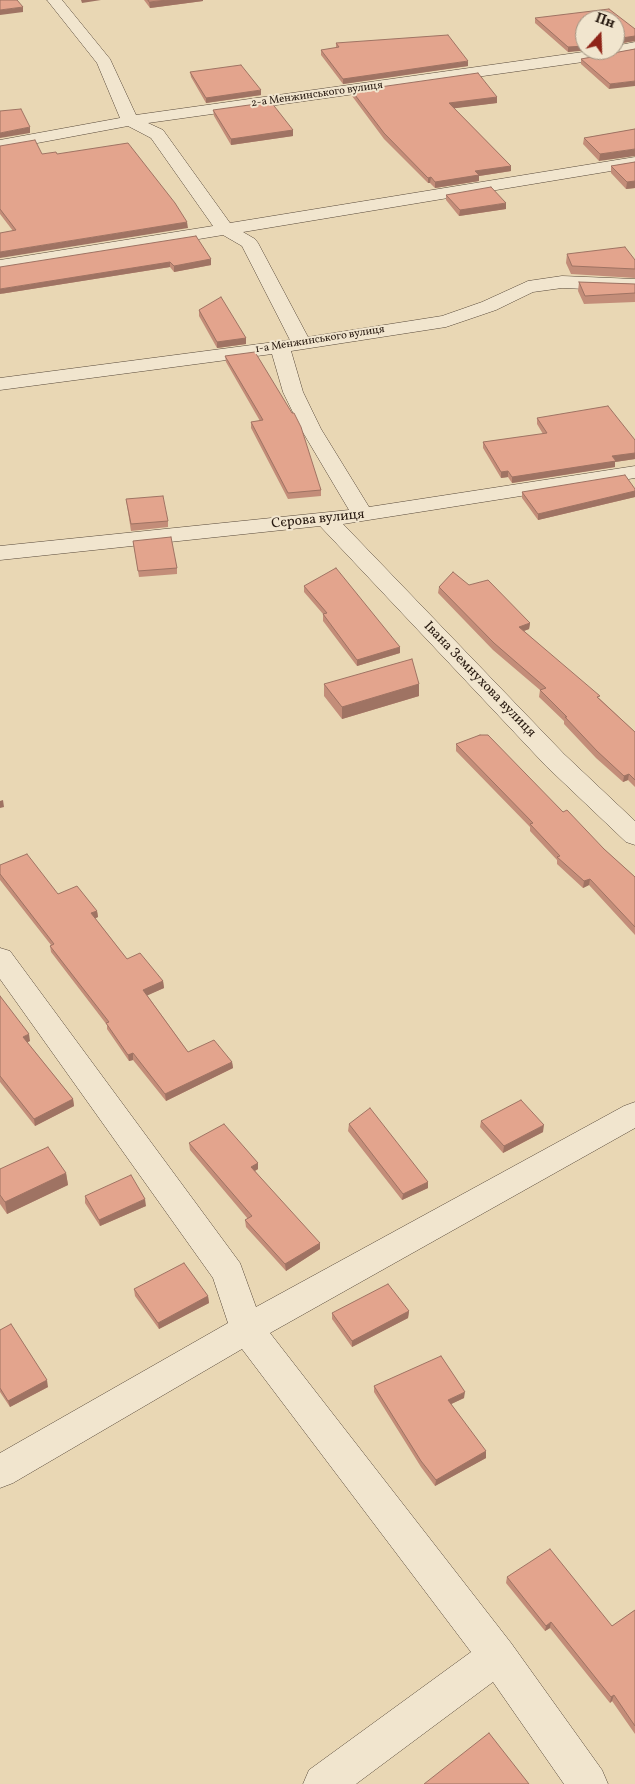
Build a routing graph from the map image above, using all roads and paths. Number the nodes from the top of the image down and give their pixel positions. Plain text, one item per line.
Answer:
1 (54, 0) edge
2 (635, 47) edge
3 (130, 121) junction
4 (0, 145) edge
5 (635, 162) edge
6 (224, 228) junction
7 (0, 266) edge
8 (635, 285) edge
9 (302, 344) junction
10 (280, 347) junction
11 (0, 384) edge
12 (635, 472) edge
13 (363, 516) junction
14 (326, 519) junction
15 (0, 553) edge
16 (635, 836) edge
17 (0, 958) edge
18 (635, 1114) edge
19 (247, 1329) junction
20 (0, 1472) edge
21 (497, 1656) junction
22 (323, 1784) edge
23 (588, 1784) edge

1 - 3 street
2 - 3 street, 2-а Менжинського вулиця
3 - 4 street, 2-а Менжинського вулиця
3 - 6 street
5 - 6 street
6 - 7 street
6 - 9 street
8 - 9 street, 1-а Менжинського вулиця
9 - 10 street, 1-а Менжинського вулиця
10 - 11 street, 1-а Менжинського вулиця
10 - 13 street
12 - 13 street, Сєрова вулиця
13 - 14 street, Сєрова вулиця
14 - 15 street, Сєрова вулиця
14 - 16 street, Івана Земнухова вулиця
17 - 19 street
18 - 19 street
19 - 20 street
19 - 21 street
21 - 22 street
21 - 23 street

